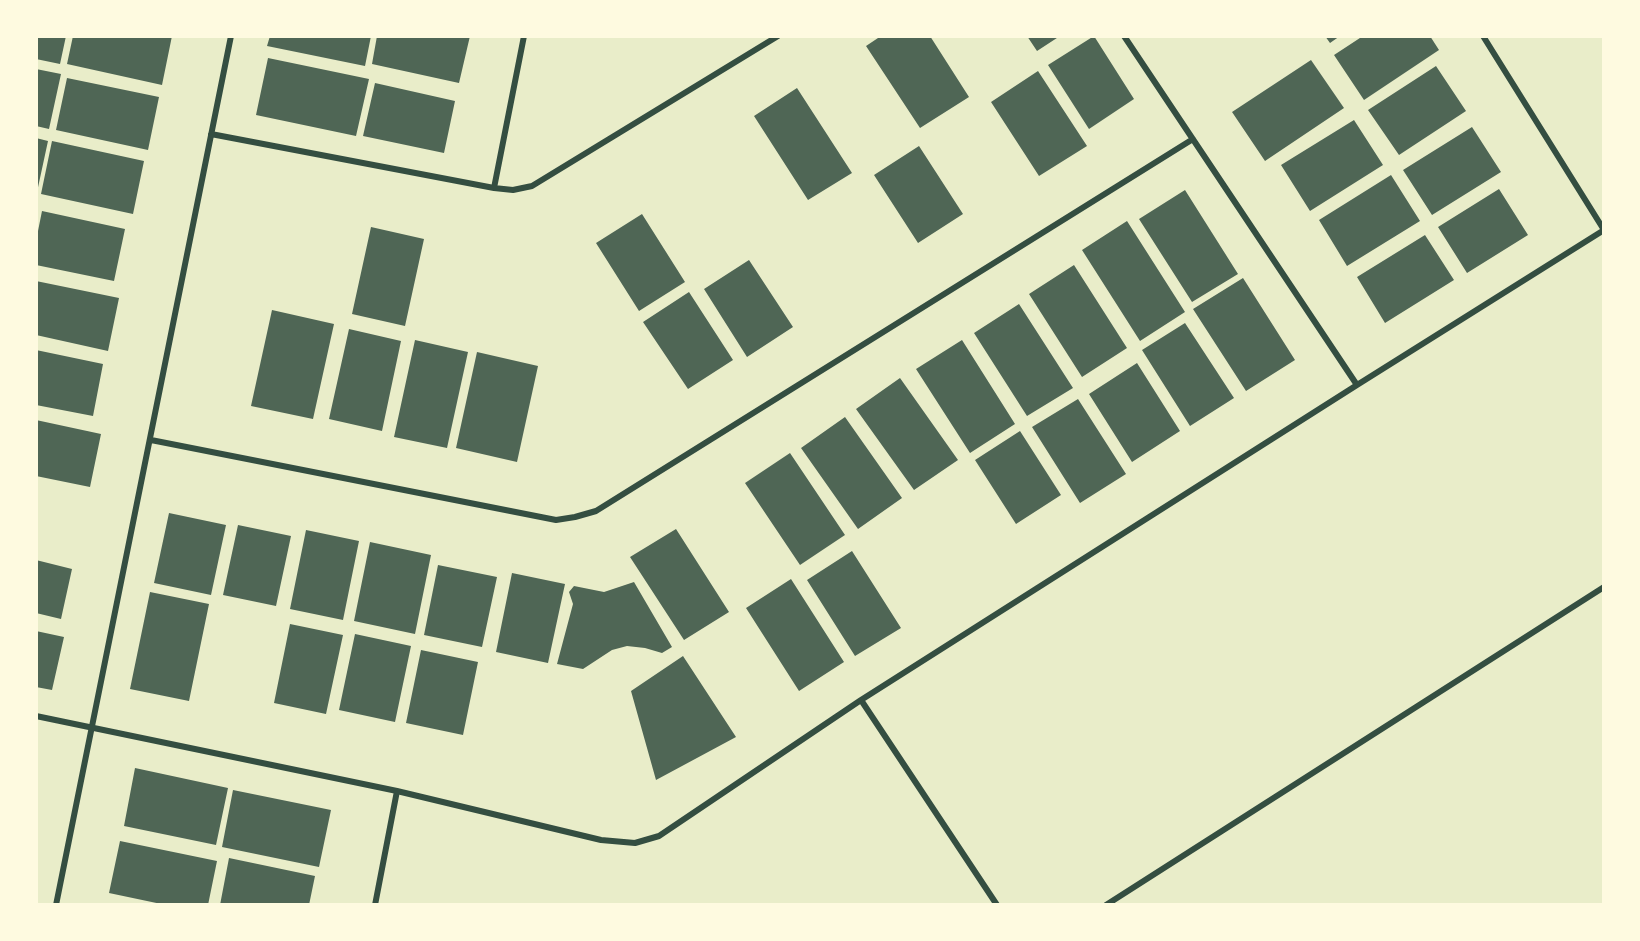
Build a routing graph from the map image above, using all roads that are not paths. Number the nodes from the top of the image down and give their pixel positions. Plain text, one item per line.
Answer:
1 (231, 36) edge
2 (524, 36) edge
3 (778, 36) edge
4 (1124, 36) edge
5 (1483, 36) edge
6 (212, 134) junction
7 (1193, 139) junction
8 (494, 188) junction
9 (1604, 230) edge
10 (1357, 385) junction
11 (151, 440) junction
12 (1604, 587) edge
13 (861, 700) junction
14 (36, 716) edge
15 (91, 727) junction
16 (397, 791) junction
17 (56, 905) edge
18 (375, 905) edge
19 (997, 905) edge
20 (1106, 905) edge

1 - 6 street
2 - 8 street
3 - 8 street
4 - 7 street
5 - 9 street
6 - 8 street
6 - 11 street
7 - 10 street
7 - 11 street
9 - 10 street
10 - 13 street
11 - 15 street
12 - 20 street
13 - 16 street
13 - 19 street
14 - 15 street
15 - 16 street
15 - 17 street
16 - 18 street

